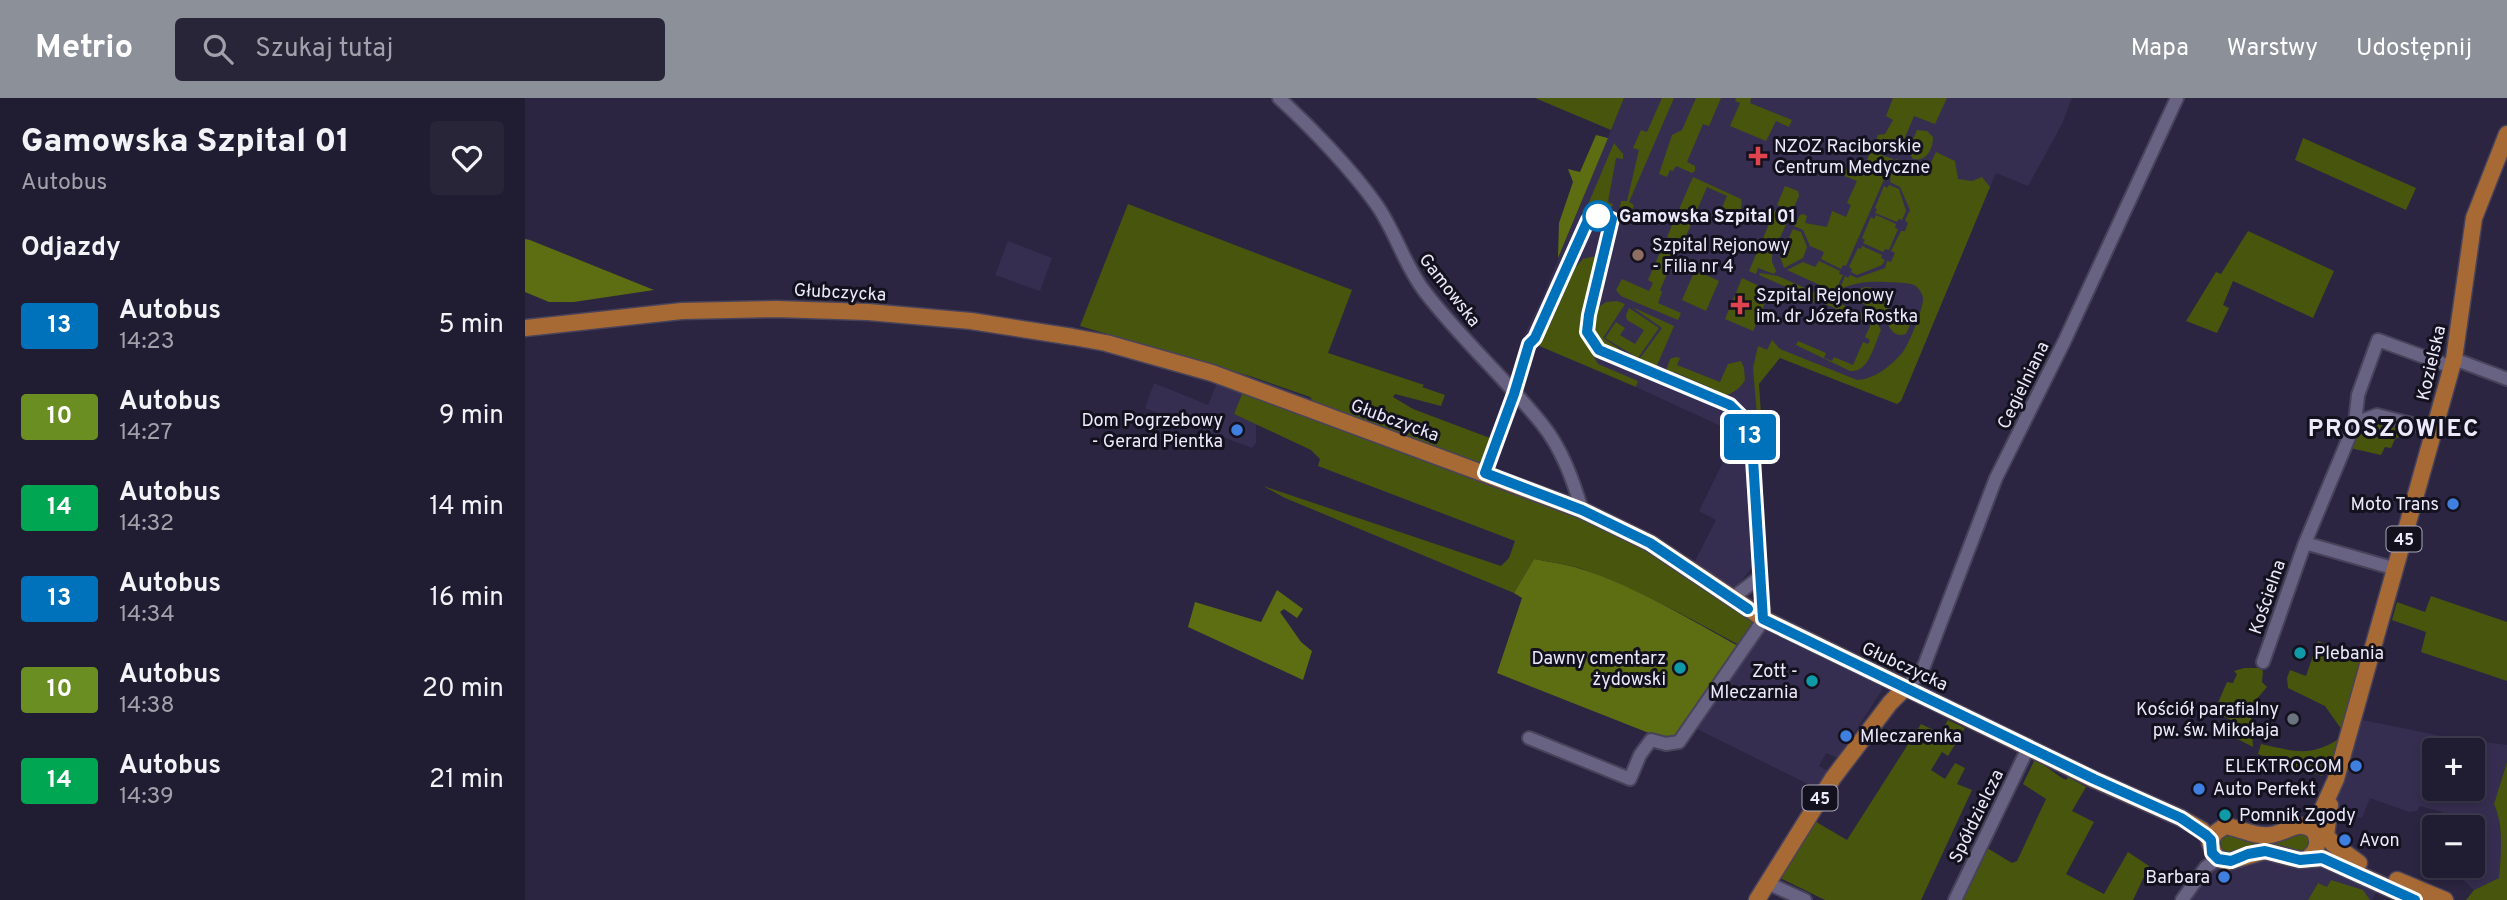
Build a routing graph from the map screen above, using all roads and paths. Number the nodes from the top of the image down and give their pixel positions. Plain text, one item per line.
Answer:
1 (1279, 98) edge
2 (2177, 98) edge
3 (2507, 134) edge
4 (525, 328) edge
5 (2453, 363) junction
6 (2507, 379) edge
7 (2355, 423) junction
8 (2435, 430) junction
9 (1582, 510) junction
10 (2305, 543) junction
11 (2396, 569) junction
12 (1731, 599) junction
13 (1763, 619) junction
14 (2263, 662) dead end
15 (1905, 688) junction
16 (1529, 738) dead end
17 (2029, 746) junction
18 (2340, 762) junction
19 (2336, 779) junction
20 (2310, 832) junction
21 (2215, 844) junction
22 (2309, 857) junction
23 (2359, 863) junction
24 (1767, 883) junction
25 (2440, 898) edge
26 (1757, 900) edge
27 (1805, 900) edge
28 (1955, 900) edge
29 (2182, 900) edge
30 (2415, 900) edge

1 - 9 street, Gamowska
2 - 15 street, Cegielniana
3 - 5 main road, Kozielska / 45
4 - 9 main road, Głubczycka
5 - 6 street
5 - 7 street, Kościelna
5 - 8 main road, Kozielska / 45
7 - 8 street
7 - 10 street, Kościelna
8 - 11 main road, Kozielska / 45
9 - 12 main road, Głubczycka
10 - 11 street, Kościelna
10 - 14 street, Kościelna
11 - 18 main road, Kozielska / 45
12 - 13 main road, Głubczycka
12 - 13 street
13 - 15 main road, Głubczycka
13 - 16 street
15 - 17 main road, Głubczycka
15 - 24 main road, 45
17 - 21 main road, Głubczycka
17 - 28 street, Spółdzielcza
18 - 19 main road, Kozielska / 45
18 - 20 main road, Kozielska / 45
19 - 20 main road, Kozielska / 45
19 - 23 main road
20 - 21 main road, Głubczycka
20 - 22 main road, 45
20 - 23 main road
21 - 22 main road
21 - 29 street
22 - 30 main road
23 - 25 main road
24 - 26 main road, 45
24 - 27 street

